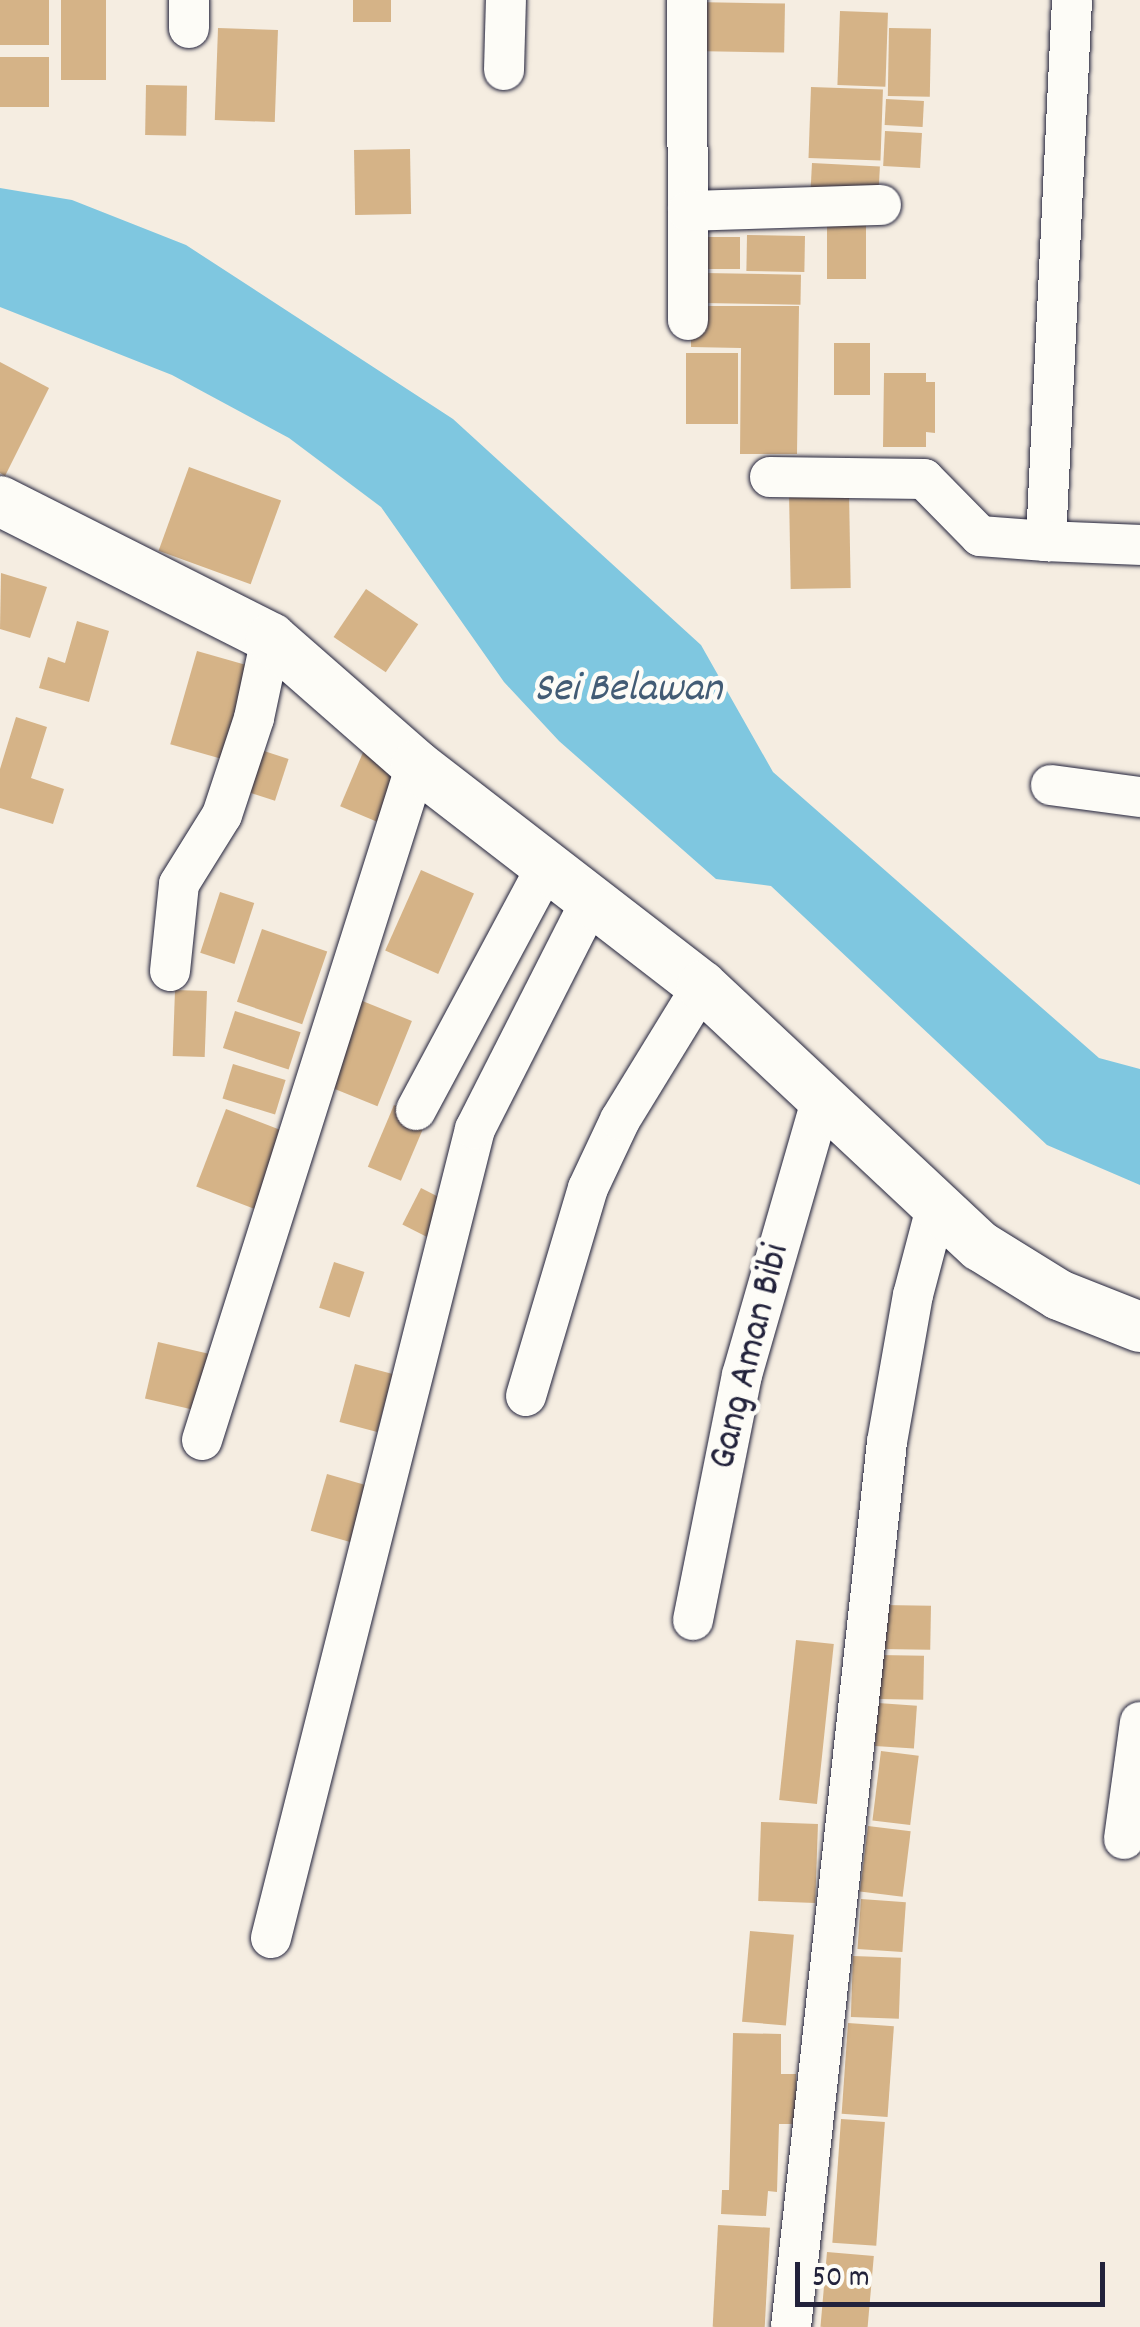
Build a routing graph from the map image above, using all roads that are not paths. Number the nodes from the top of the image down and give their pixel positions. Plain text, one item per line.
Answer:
1 (506, 0) edge
2 (687, 0) edge
3 (1072, 0) edge
4 (504, 70) dead end
5 (880, 205) dead end
6 (688, 211) junction
7 (688, 320) dead end
8 (770, 477) dead end
9 (0, 502) edge
10 (1046, 541) junction
11 (1140, 545) edge
12 (271, 638) junction
13 (416, 765) junction
14 (1051, 785) dead end
15 (1140, 797) edge
16 (545, 869) junction
17 (590, 902) junction
18 (170, 971) dead end
19 (702, 986) junction
20 (822, 1097) junction
21 (416, 1110) dead end
22 (937, 1204) junction
23 (1140, 1327) edge
24 (526, 1396) dead end
25 (202, 1440) dead end
26 (693, 1620) dead end
27 (1140, 1722) edge
28 (1124, 1840) dead end
29 (272, 1938) dead end
30 (791, 2327) edge

1 - 4 street
2 - 6 street
3 - 10 street
5 - 6 street
6 - 7 street
8 - 10 street
9 - 12 street
10 - 11 street
12 - 13 street
12 - 18 street
13 - 16 street
13 - 25 street
14 - 15 street
16 - 17 street
16 - 21 street
17 - 19 street
17 - 29 street
19 - 20 street
19 - 24 street
20 - 22 street
20 - 26 street, Gang Aman Bibi
22 - 23 street
22 - 30 street
27 - 28 street

